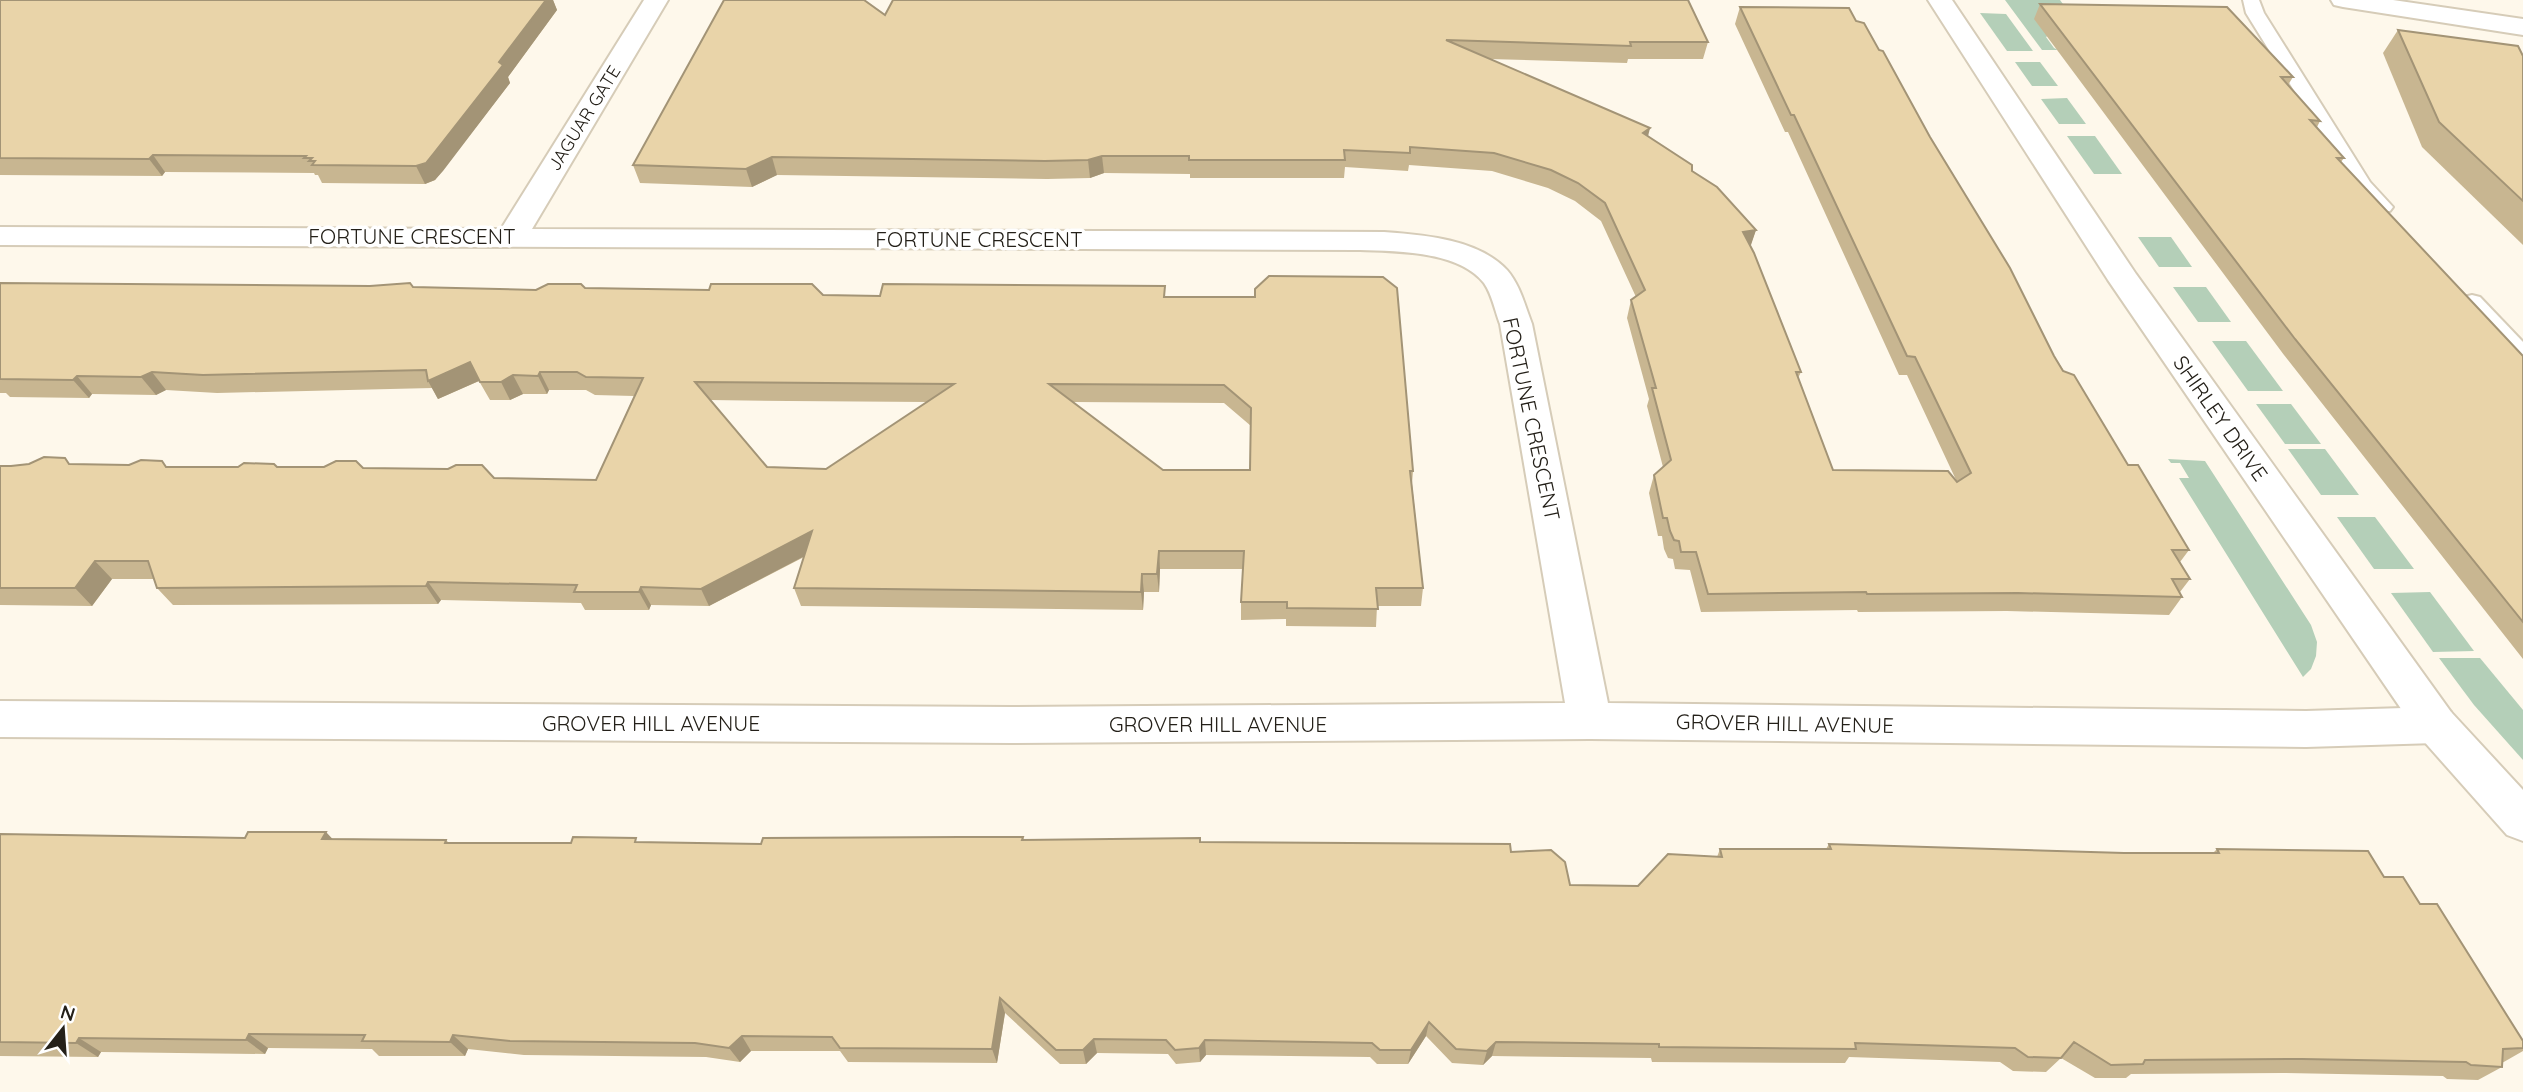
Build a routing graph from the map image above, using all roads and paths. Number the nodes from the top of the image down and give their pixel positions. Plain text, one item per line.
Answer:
1 (656, 0) edge
2 (1940, 0) edge
3 (2251, 0) edge
4 (2343, 0) edge
5 (2523, 27) edge
6 (2401, 227) edge
7 (0, 236) edge
8 (512, 236) junction
9 (2457, 286) edge
10 (2523, 356) edge
11 (0, 719) edge
12 (1590, 721) junction
13 (2436, 726) junction
14 (2523, 821) edge

1 - 8 street, JAGUAR GATE
2 - 13 street, SHIRLEY DRIVE
3 - 6 lane
4 - 5 street
7 - 8 street, FORTUNE CRESCENT
8 - 12 street, FORTUNE CRESCENT
9 - 10 lane
11 - 12 street, GROVER HILL AVENUE
12 - 13 street, GROVER HILL AVENUE
13 - 14 street, SHIRLEY DRIVE

